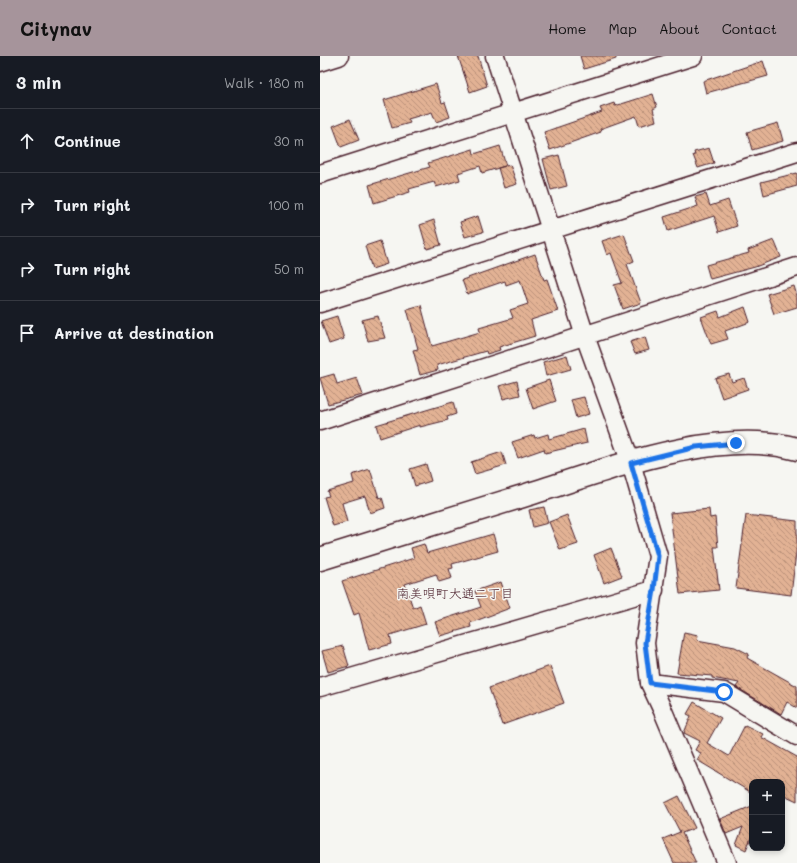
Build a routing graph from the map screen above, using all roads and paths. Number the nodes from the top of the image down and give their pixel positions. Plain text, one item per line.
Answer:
1 (339, 56) edge
2 (495, 56) edge
3 (693, 56) edge
4 (320, 62) edge
5 (513, 114) junction
6 (797, 152) edge
7 (320, 174) edge
8 (551, 230) junction
9 (797, 267) edge
10 (320, 304) edge
11 (585, 336) junction
12 (320, 421) edge
13 (797, 449) edge
14 (631, 463) junction
15 (320, 559) edge
16 (654, 590) junction
17 (650, 683) junction
18 (320, 687) edge
19 (797, 736) edge
20 (727, 863) edge

1 - 4 street
2 - 5 street
3 - 5 street
5 - 7 street
5 - 8 street
6 - 8 street
8 - 10 street
8 - 11 street
9 - 11 street
11 - 12 street
11 - 14 street
13 - 14 street
14 - 15 street
14 - 16 street
16 - 17 street
16 - 18 street
17 - 19 street
17 - 20 street

